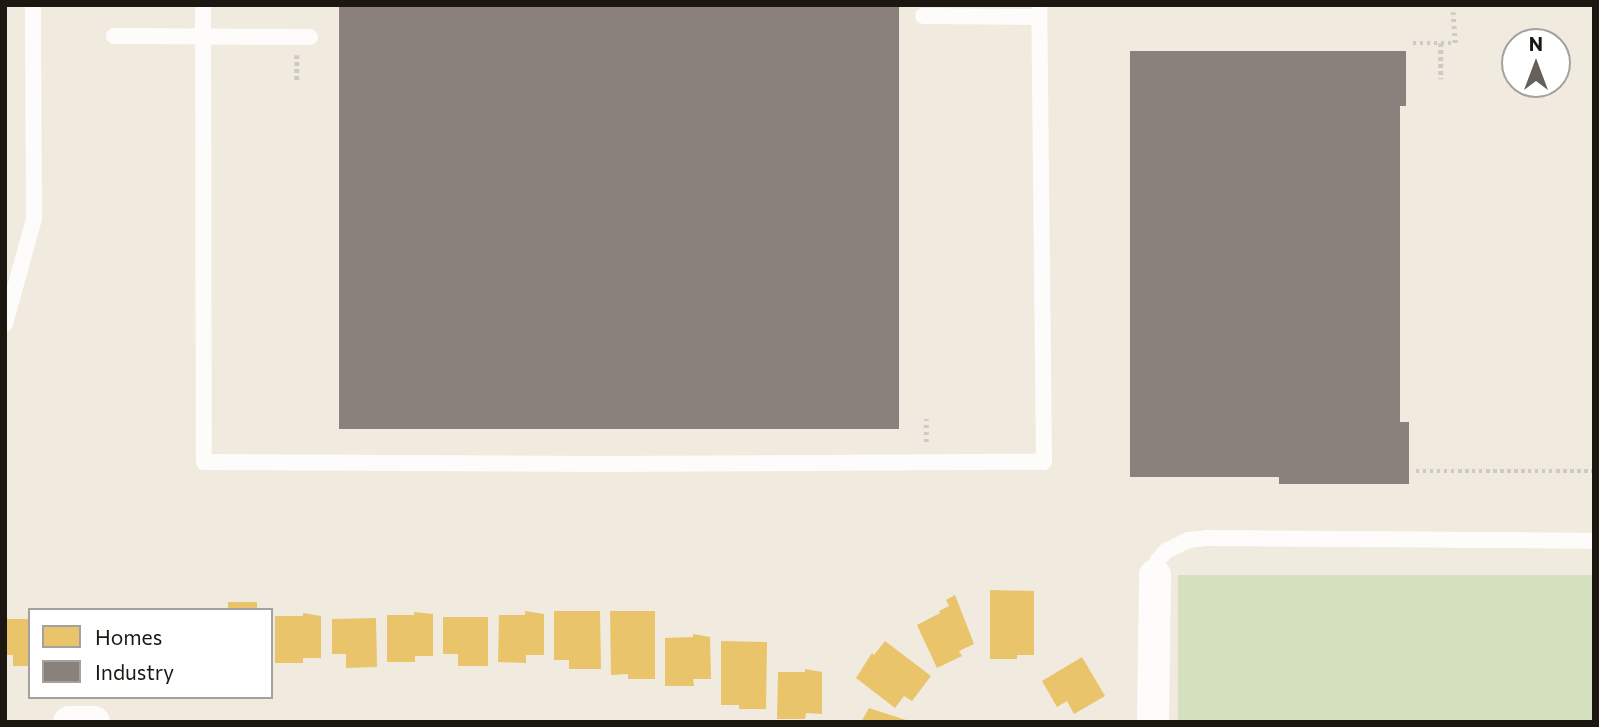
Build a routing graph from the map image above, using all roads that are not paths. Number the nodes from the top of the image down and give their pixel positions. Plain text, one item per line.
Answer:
1 (33, 5) edge
2 (203, 5) edge
3 (1039, 11) edge
4 (923, 16) dead end
5 (114, 36) dead end
6 (203, 37) junction
7 (310, 37) dead end
8 (5, 324) edge
9 (1594, 541) edge
10 (1155, 575) joint
11 (69, 722) edge
12 (94, 722) edge
13 (1153, 722) edge

1 - 8 lane
2 - 6 lane
3 - 4 lane
3 - 6 lane
5 - 6 lane
6 - 7 lane
9 - 10 lane
10 - 13 street
11 - 12 street

